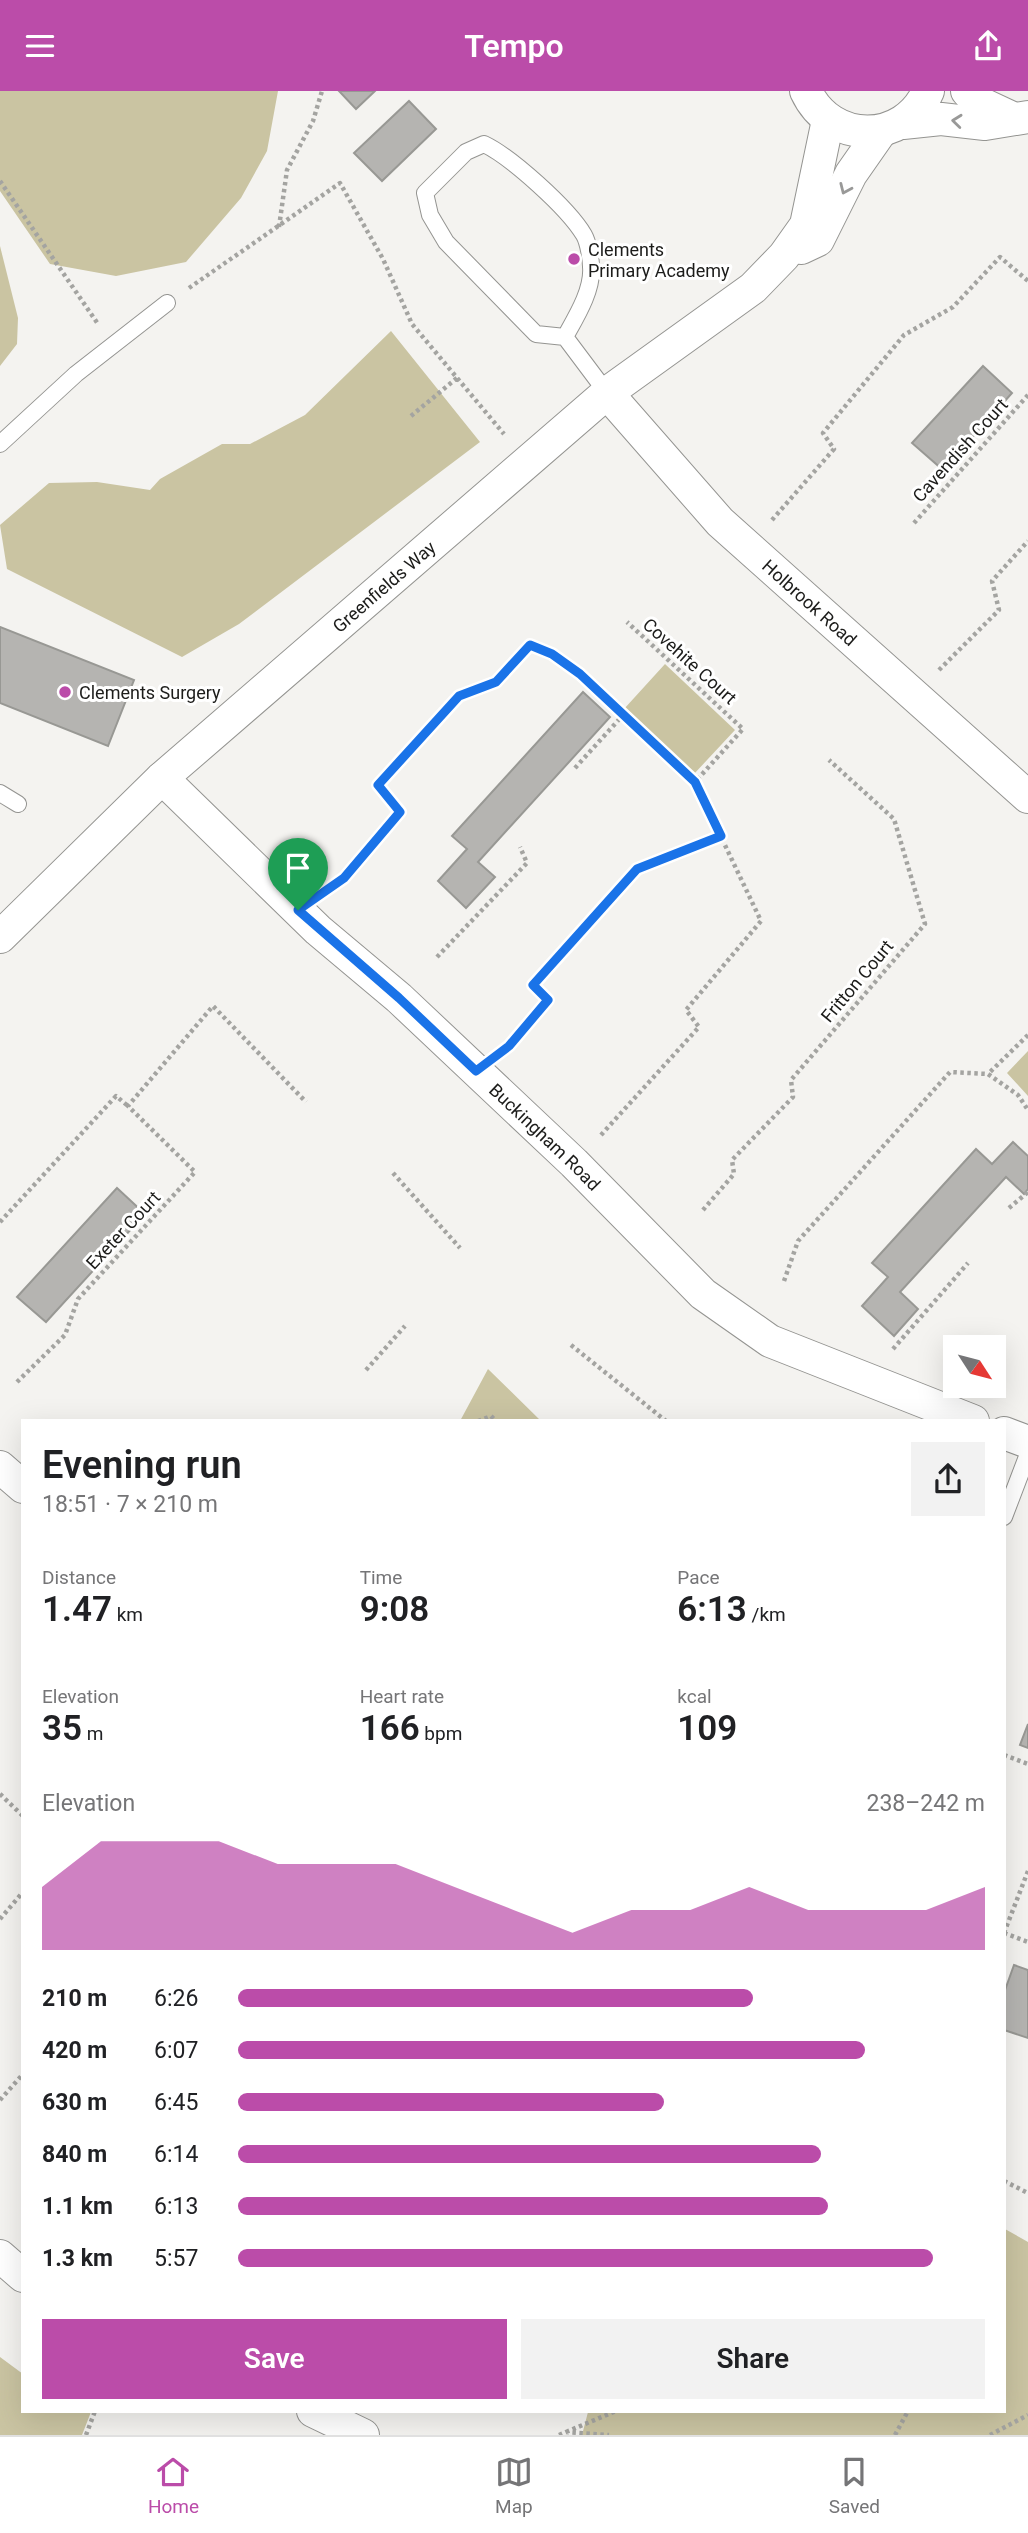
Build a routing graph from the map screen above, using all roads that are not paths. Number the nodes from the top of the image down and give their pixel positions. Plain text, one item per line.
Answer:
1 (928, 91) edge
2 (967, 91) edge
3 (809, 101) edge
4 (1019, 117) edge
5 (892, 127) junction
6 (784, 256) junction
7 (167, 303) road end
8 (565, 337) junction
9 (607, 393) junction
10 (0, 445) edge
11 (162, 778) junction
12 (0, 793) edge
13 (1028, 797) edge
14 (18, 804) dead end
15 (0, 937) edge
16 (969, 1419) edge
17 (1006, 1434) edge
18 (1028, 1442) edge
19 (1028, 1454) edge
20 (0, 1467) edge
21 (21, 1485) edge
22 (1006, 1512) edge
23 (0, 2256) edge
24 (21, 2274) edge
25 (317, 2413) edge
26 (363, 2435) edge

1 - 5 street, Greenfields Way
2 - 4 street
3 - 5 street
3 - 6 street, Greenfields Way
4 -> 5 street
5 -> 6 street, Greenfields Way
6 - 9 street, Greenfields Way
7 - 10 lane
8 - 8 lane
8 - 9 lane
9 - 11 street, Greenfields Way
9 - 13 street, Holbrook Road
11 - 15 street, Greenfields Way
11 - 16 street, Buckingham Road
12 - 14 lane
17 - 18 street
19 - 22 lane
20 - 21 street
23 - 24 street
25 - 26 street

